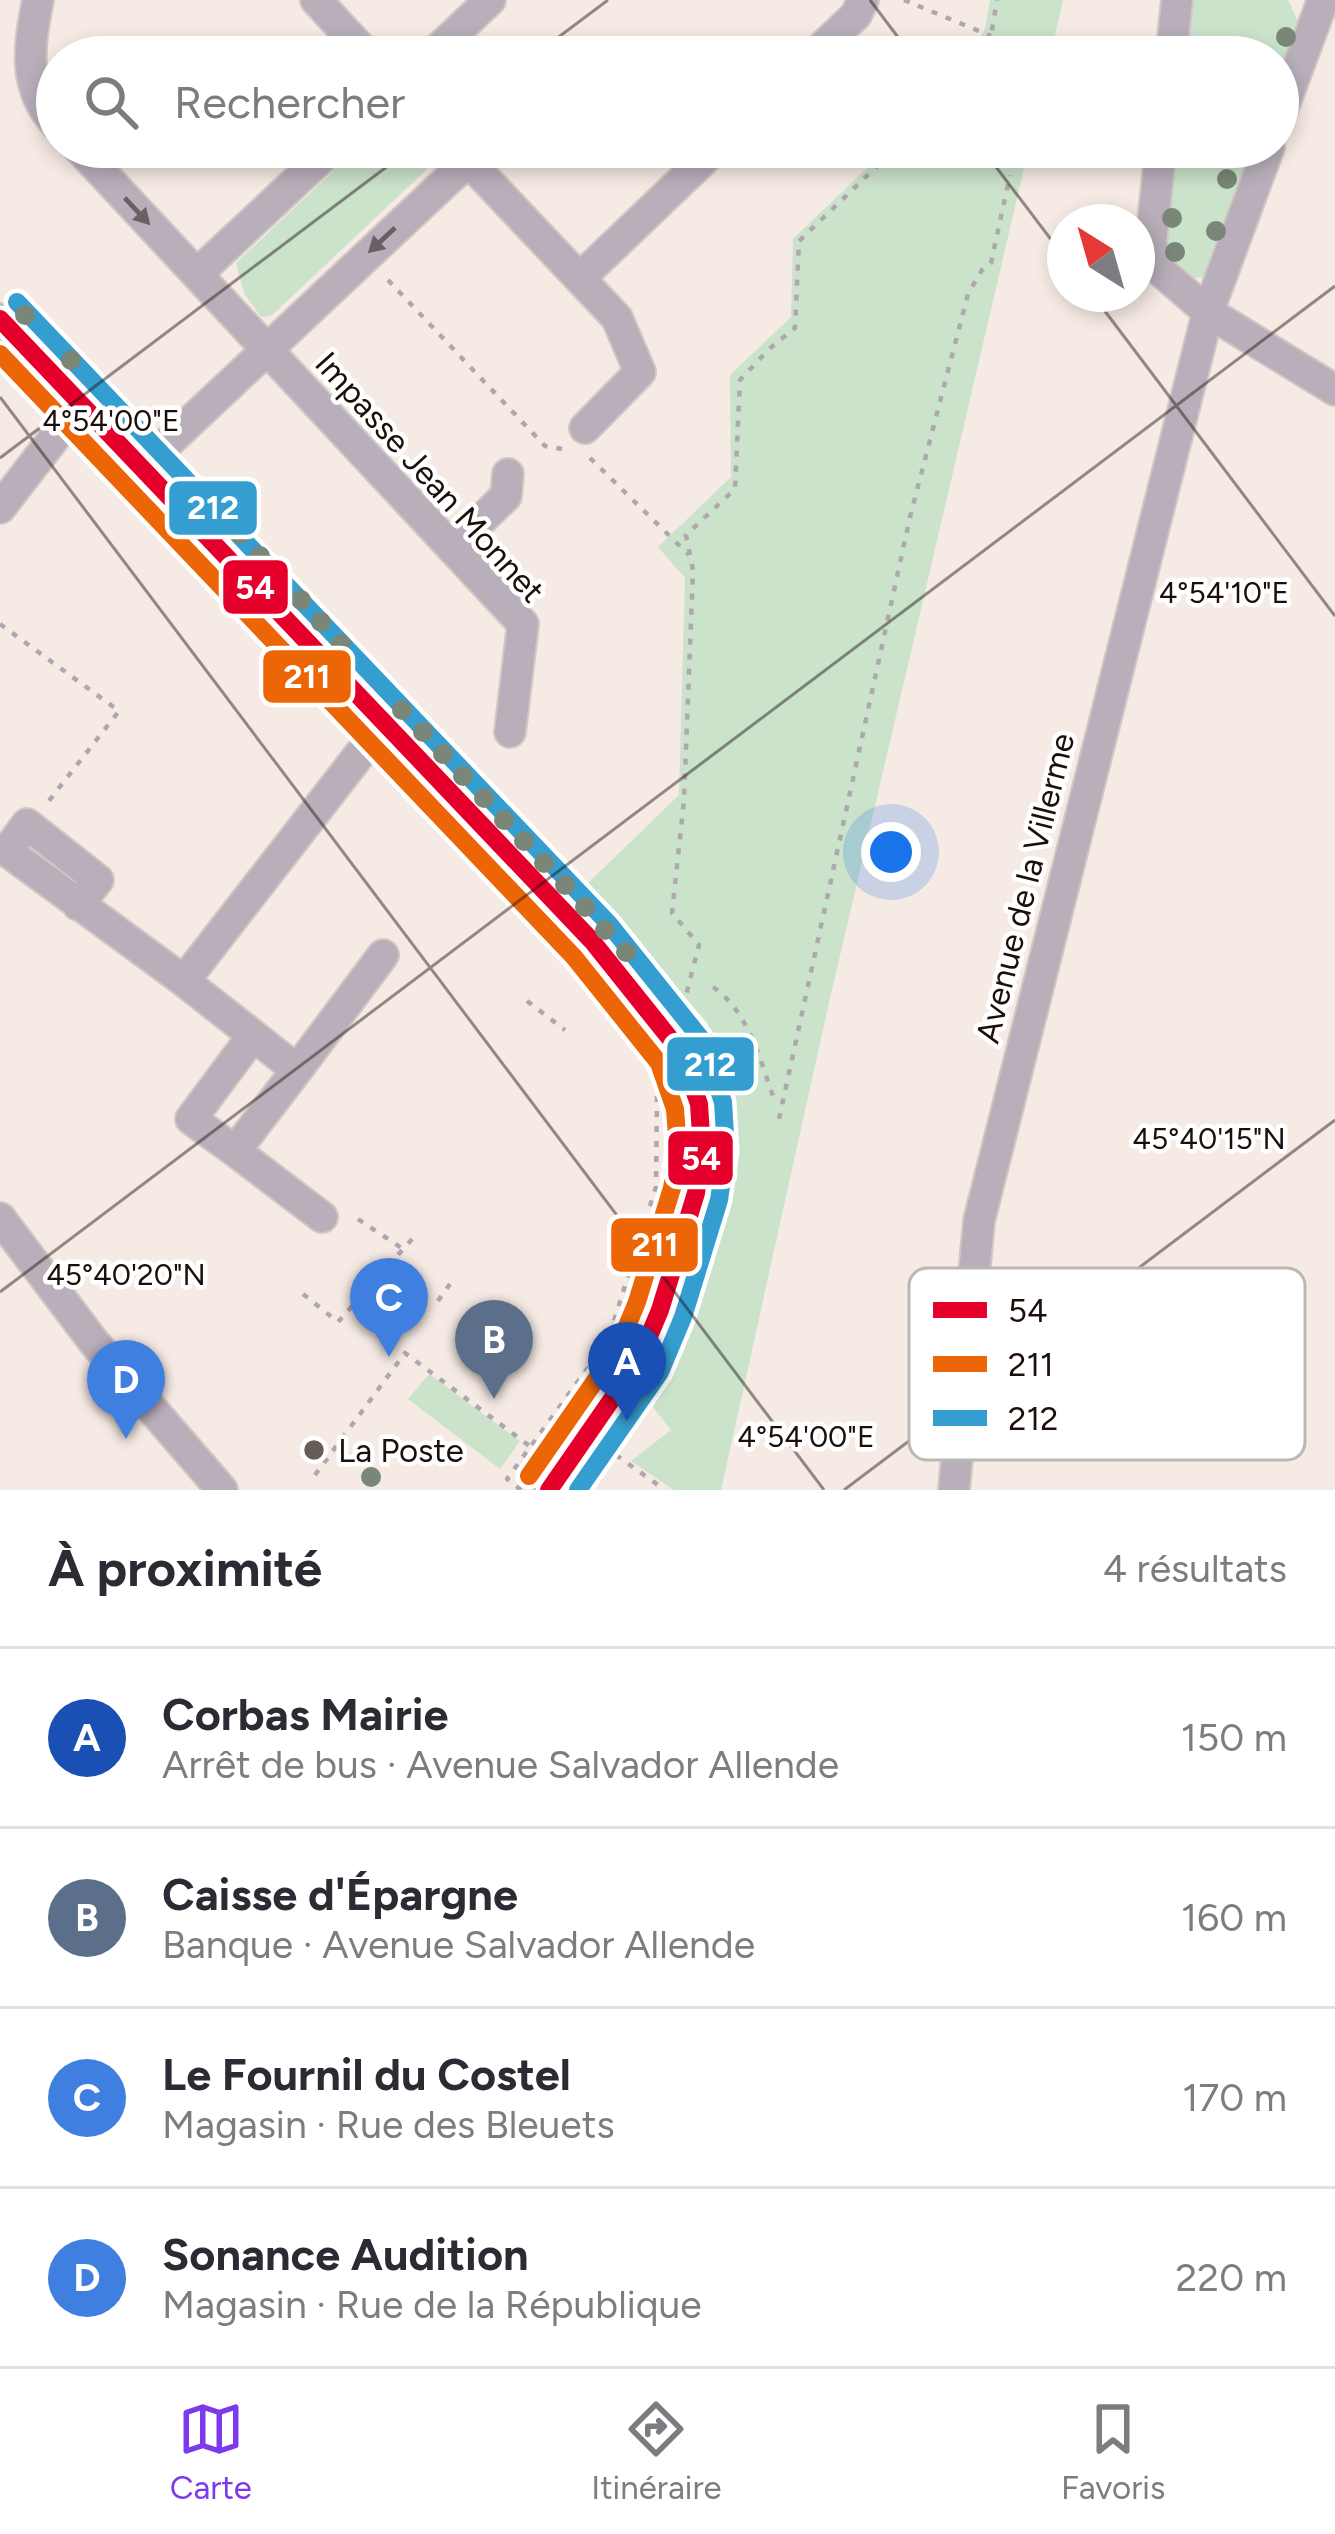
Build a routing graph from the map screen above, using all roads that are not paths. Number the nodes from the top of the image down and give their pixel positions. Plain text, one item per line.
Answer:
1 (38, 0) edge
2 (316, 0) edge
3 (490, 0) edge
4 (863, 0) edge
5 (1177, 0) edge
6 (1323, 0) edge
7 (349, 36) edge
8 (452, 36) edge
9 (834, 36) edge
10 (1173, 36) edge
11 (1299, 65) edge
12 (36, 92) edge
13 (98, 168) edge
14 (311, 168) edge
15 (448, 168) edge
16 (474, 168) edge
17 (695, 168) edge
18 (1159, 168) edge
19 (1261, 168) edge
20 (197, 274) junction
21 (580, 278) junction
22 (1208, 312) junction
23 (0, 319) edge
24 (263, 349) junction
25 (1335, 389) edge
26 (82, 402) junction
27 (579, 444) road end
28 (143, 466) junction
29 (508, 474) dead end
30 (1, 505) edge
31 (452, 548) junction
32 (384, 723) junction
33 (510, 733) dead end
34 (27, 824) road end
35 (383, 955) dead end
36 (184, 981) junction
37 (252, 1036) junction
38 (297, 1070) junction
39 (235, 1151) junction
40 (0, 1217) edge
41 (322, 1217) dead end
42 (975, 1268) edge
43 (957, 1460) edge
44 (222, 1490) edge
45 (549, 1490) edge
46 (954, 1490) edge

1 - 12 street
2 - 7 street
3 - 8 street
4 - 9 street
5 - 10 street
6 - 11 street
13 -> 20 street, Impasse Jean Monnet
14 - 20 street
15 -> 24 street
16 - 21 street
17 - 21 street
18 - 22 street
19 - 22 street, Avenue de la Villerme
20 - 24 street, Impasse Jean Monnet
21 - 27 street
22 - 25 street
22 - 42 street, Avenue de la Villerme
23 - 26 street
24 - 28 street
24 - 31 street, Impasse Jean Monnet
26 - 28 street
26 - 30 street
28 - 32 street
29 - 31 street
31 - 33 street, Impasse Jean Monnet
32 - 36 street
32 - 45 street
34 - 36 street
35 - 38 street
36 - 37 street
37 - 38 street
37 - 39 street
38 - 39 street
39 - 41 street
40 - 44 street
43 - 46 street, Avenue de la Villerme

